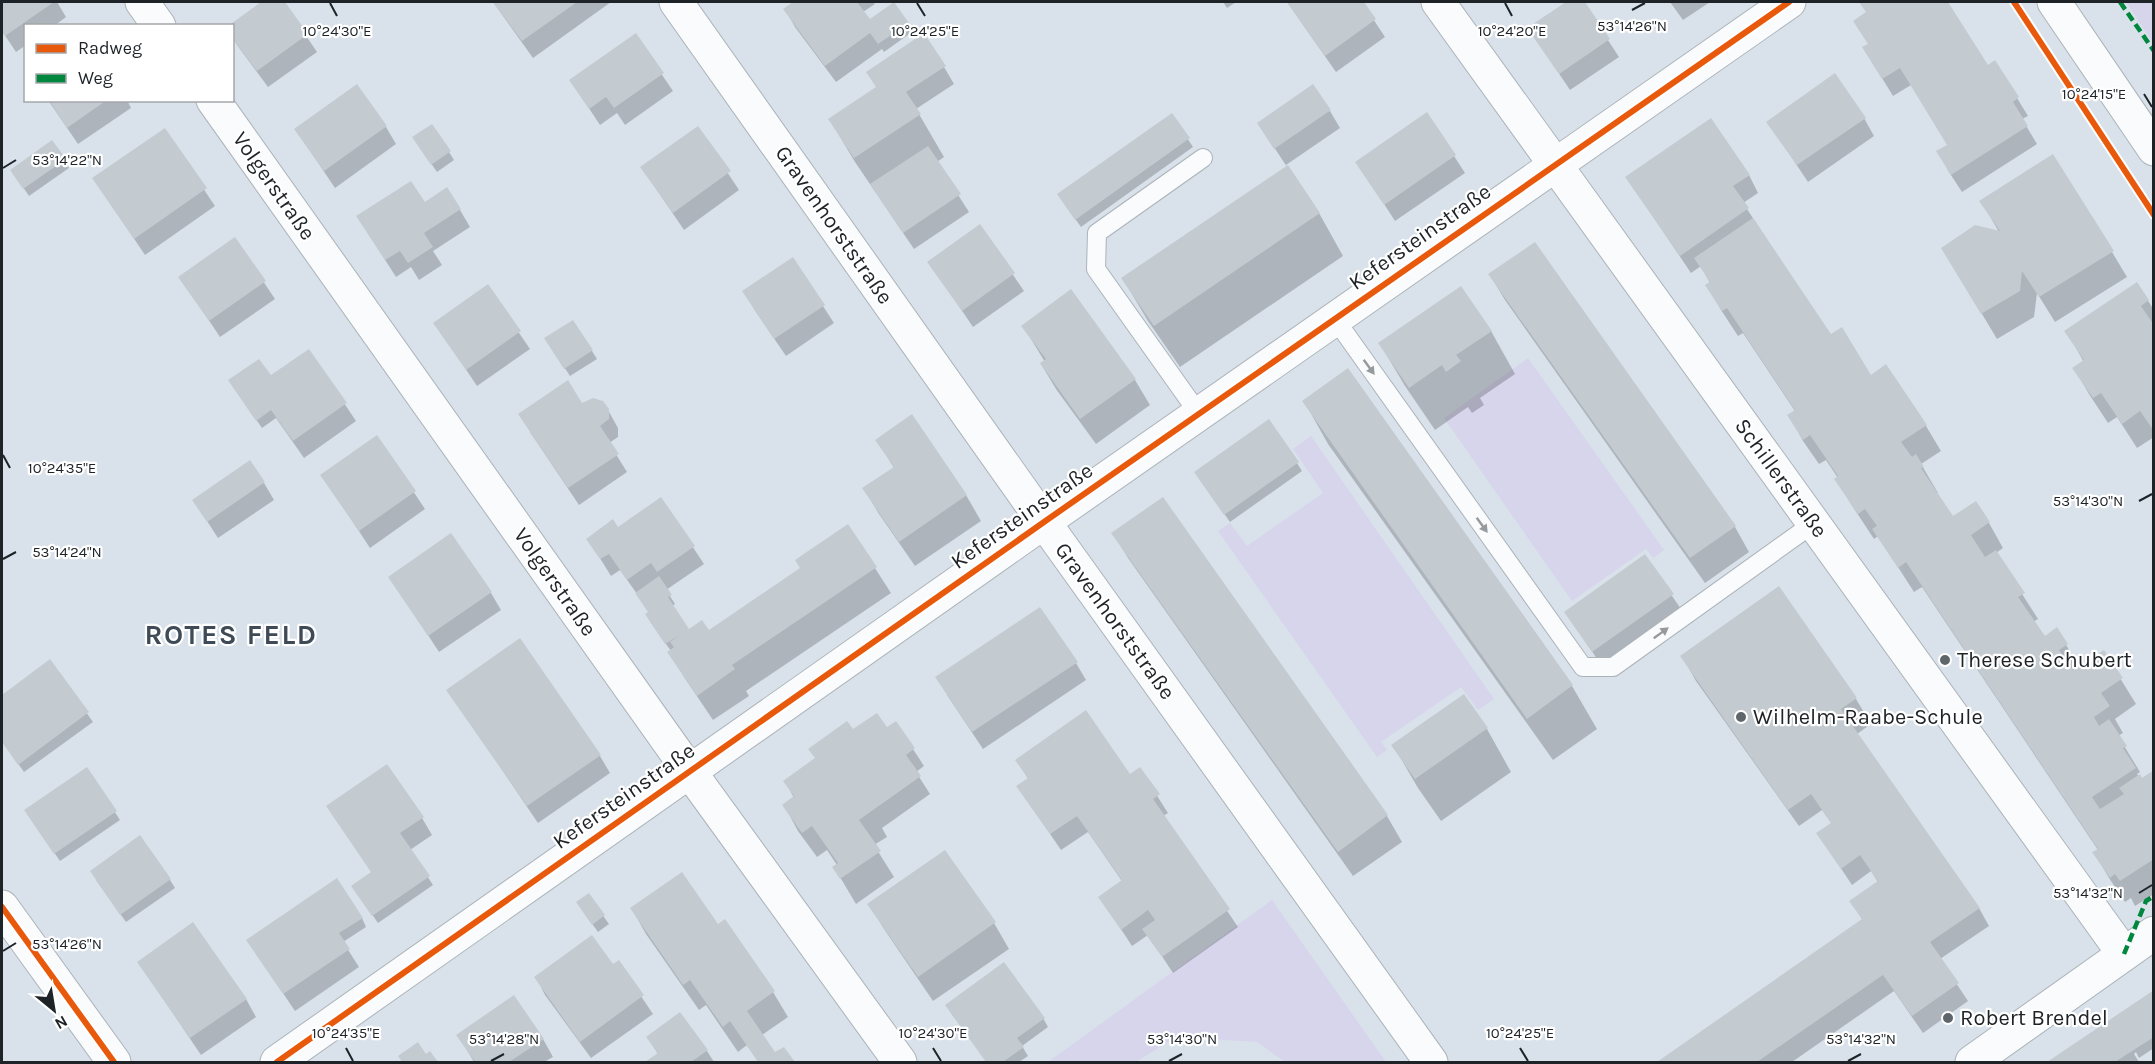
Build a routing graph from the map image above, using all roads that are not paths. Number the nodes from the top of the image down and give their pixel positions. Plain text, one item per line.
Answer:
1 (142, 2) edge
2 (676, 2) edge
3 (1438, 2) edge
4 (1789, 2) edge
5 (2054, 2) edge
6 (158, 24) edge
7 (214, 102) edge
8 (2154, 149) edge
9 (1203, 158) dead end
10 (1555, 165) junction
11 (1335, 319) junction
12 (1199, 414) junction
13 (1044, 522) junction
14 (1814, 524) junction
15 (690, 772) junction
16 (2, 907) edge
17 (2154, 933) edge
18 (2124, 954) junction
19 (114, 1062) edge
20 (277, 1062) edge
21 (900, 1062) edge
22 (1431, 1062) edge
23 (1972, 1062) edge

1 - 6 street
2 - 13 street, Gravenhorststraße
3 - 10 street, Schillerstraße
4 - 10 street, Kefersteinstraße
5 - 8 street
7 - 15 street, Volgerstraße
9 - 12 lane
10 - 11 street, Kefersteinstraße
10 - 14 street, Schillerstraße
11 - 12 street, Kefersteinstraße
11 -> 14 lane
12 - 13 street, Kefersteinstraße
13 - 15 street, Kefersteinstraße
13 - 22 street, Gravenhorststraße
14 - 18 street, Schillerstraße
15 - 20 street, Kefersteinstraße
15 - 21 street, Volgerstraße
16 - 19 street
17 - 18 street
18 - 23 street

